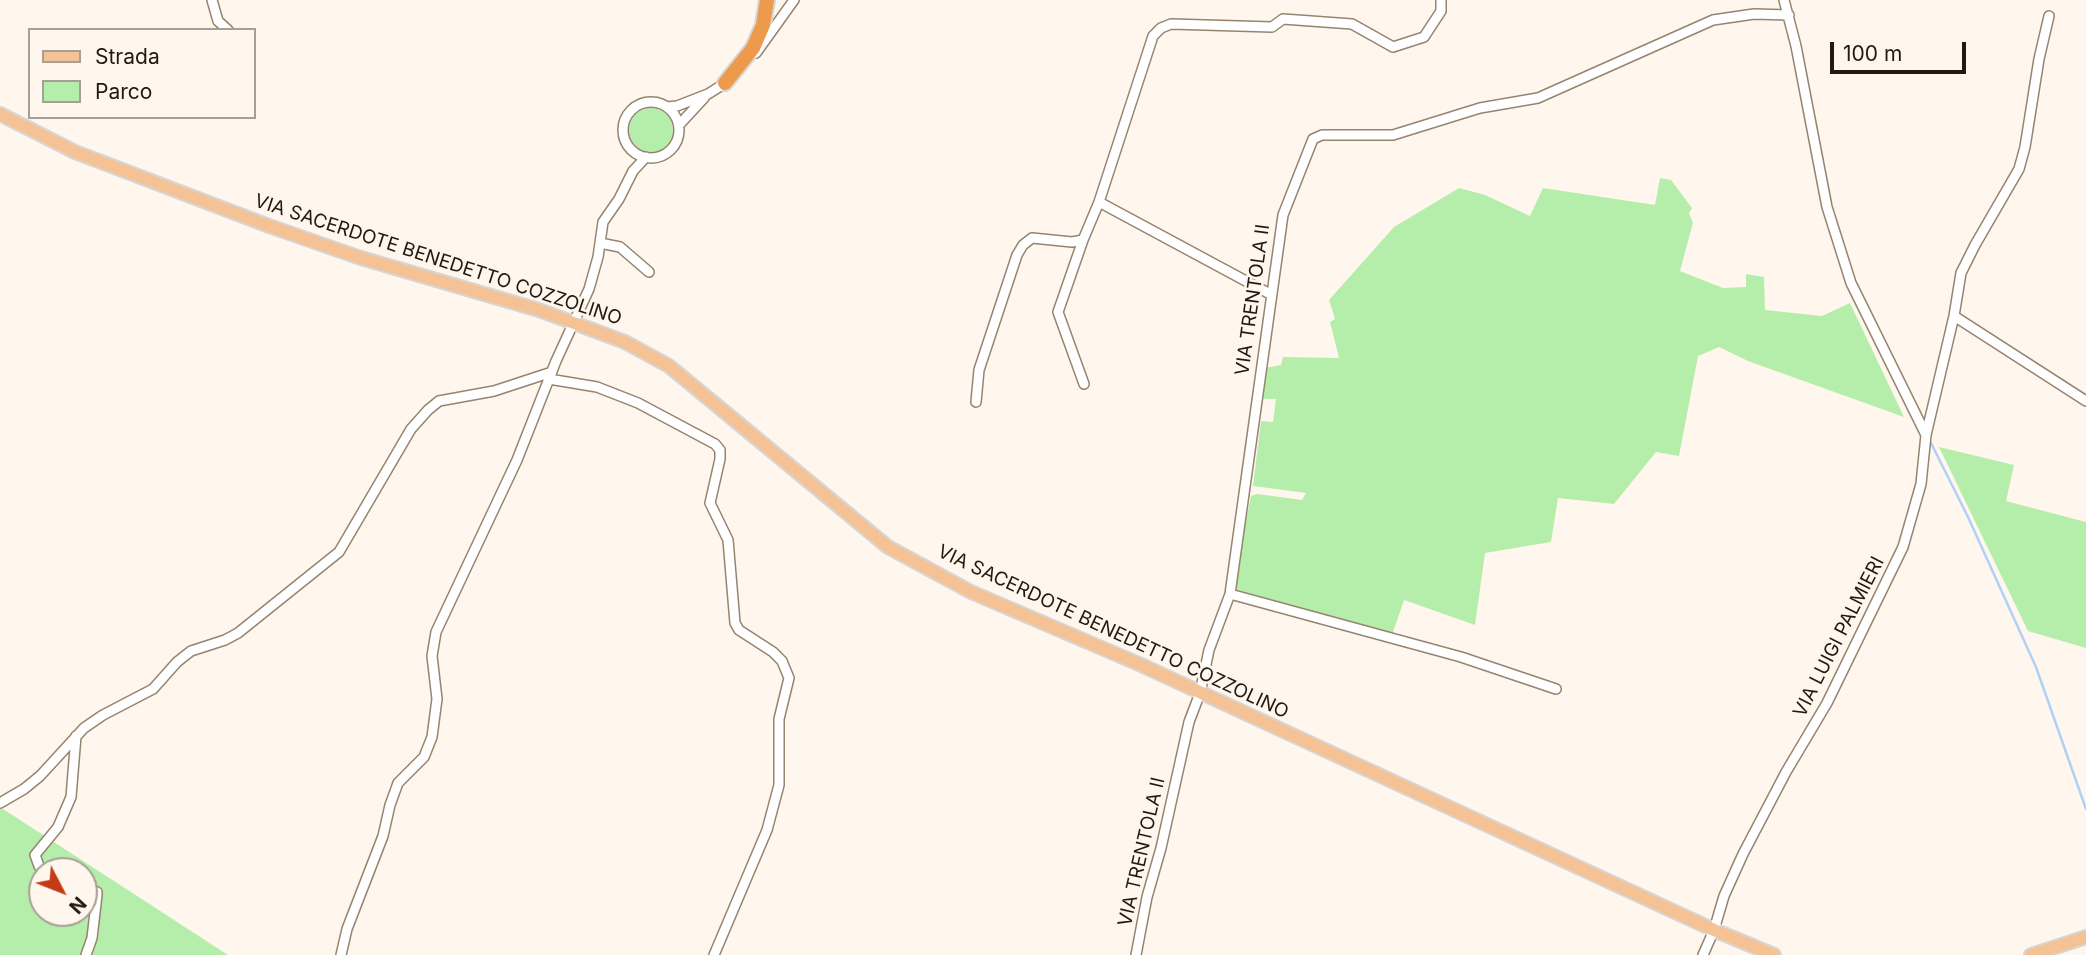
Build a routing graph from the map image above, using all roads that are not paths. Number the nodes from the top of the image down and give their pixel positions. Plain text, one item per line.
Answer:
1 (212, 0) edge
2 (767, 0) edge
3 (794, 0) edge
4 (1441, 0) edge
5 (1784, 0) edge
6 (1789, 15) junction
7 (2049, 16) dead end
8 (226, 28) edge
9 (725, 83) junction
10 (708, 94) junction
11 (667, 107) junction
12 (0, 114) edge
13 (679, 124) junction
14 (632, 150) junction
15 (646, 157) junction
16 (633, 171) junction
17 (1099, 202) junction
18 (1083, 240) junction
19 (600, 243) junction
20 (649, 272) dead end
21 (1270, 294) junction
22 (1954, 316) junction
23 (572, 323) junction
24 (551, 375) junction
25 (1084, 384) dead end
26 (2086, 401) edge
27 (976, 402) dead end
28 (1926, 435) junction
29 (1230, 594) junction
30 (1556, 690) dead end
31 (1200, 693) junction
32 (76, 737) junction
33 (0, 803) edge
34 (36, 857) edge
35 (93, 927) edge
36 (1714, 930) junction
37 (2086, 937) edge
38 (86, 955) edge
39 (341, 955) edge
40 (714, 955) edge
41 (1136, 955) edge
42 (1703, 955) edge
43 (1774, 955) edge
44 (2031, 955) edge

1 - 8 street
2 - 9 highway
3 - 9 street
4 - 17 street
5 - 6 street
6 - 21 street, VIA TRENTOLA II
6 - 28 street
7 - 22 street, VIA LUIGI PALMIERI
9 - 10 street
10 - 11 street
10 - 13 street
11 - 13 street
11 - 14 street
12 - 23 main road, VIA SACERDOTE BENEDETTO COZZOLINO
13 - 15 street
14 - 15 street
14 - 16 street
15 - 16 street
16 - 19 street
17 - 18 street
17 - 21 street
18 - 25 street
18 - 27 street
19 - 20 street
19 - 23 street
21 - 29 street, VIA TRENTOLA II
22 - 26 street
22 - 28 street, VIA LUIGI PALMIERI
23 - 24 street
23 - 31 main road, VIA SACERDOTE BENEDETTO COZZOLINO
24 - 32 street
24 - 39 street
24 - 40 street
28 - 36 street, VIA LUIGI PALMIERI
29 - 30 street
29 - 31 street, VIA TRENTOLA II
31 - 36 main road, VIA SACERDOTE BENEDETTO COZZOLINO
31 - 41 street, VIA TRENTOLA II
32 - 33 street
32 - 34 street
35 - 38 street
36 - 42 street, VIA LUIGI PALMIERI
36 - 43 main road, VIA SACERDOTE BENEDETTO COZZOLINO
37 - 44 main road

